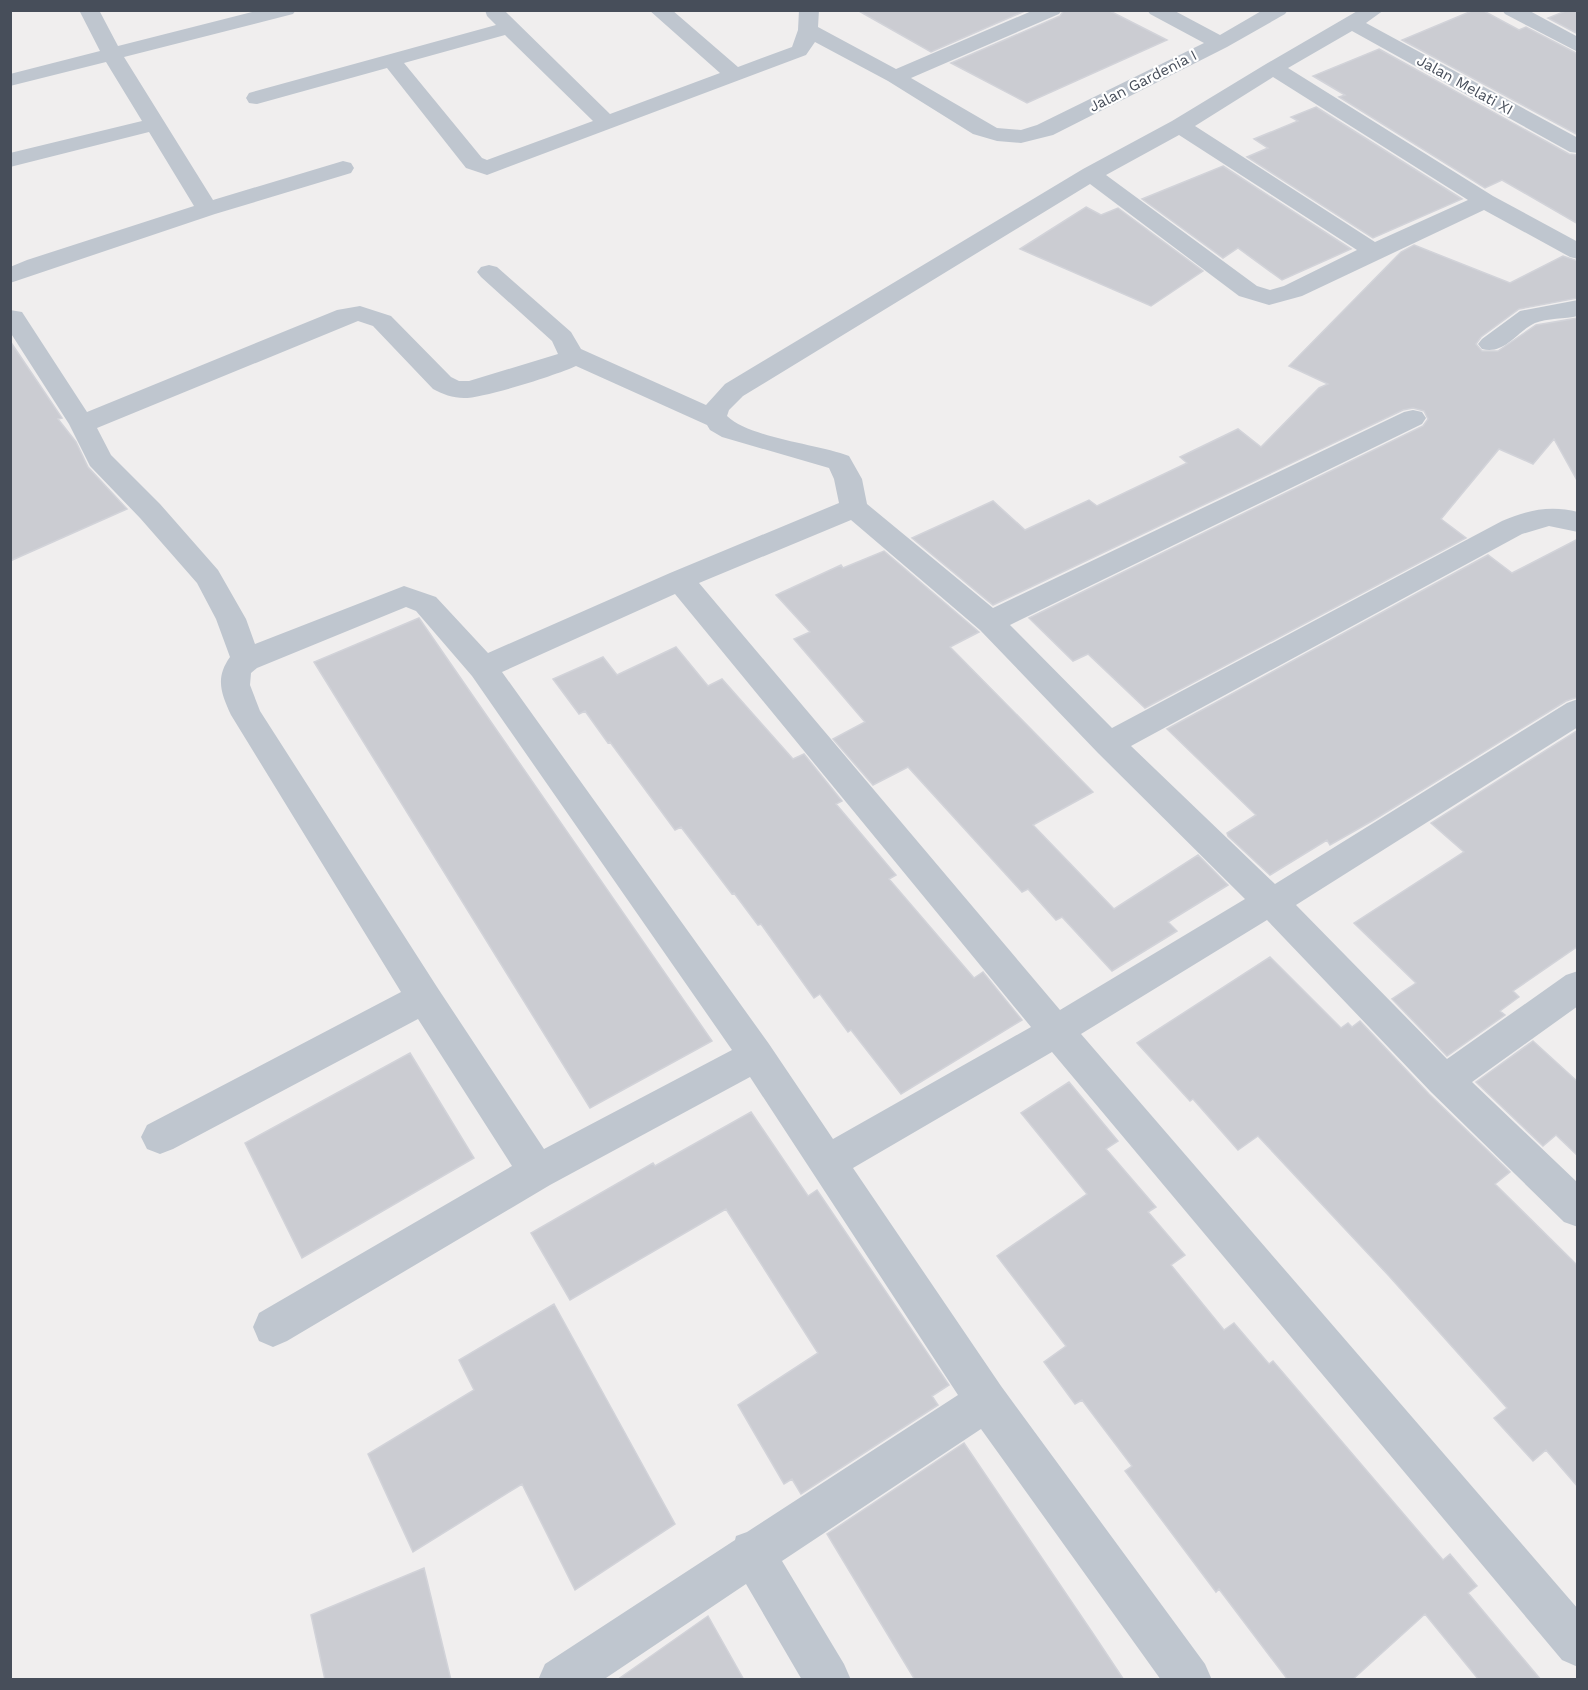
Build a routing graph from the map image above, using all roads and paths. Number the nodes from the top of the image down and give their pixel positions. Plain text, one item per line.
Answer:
1 (89, 10) edge
2 (286, 10) edge
3 (493, 10) edge
4 (659, 10) edge
5 (1052, 10) edge
6 (1157, 10) edge
7 (1278, 10) edge
8 (1512, 10) edge
9 (1360, 15) edge
10 (808, 20) edge
11 (510, 27) junction
12 (1220, 42) junction
13 (1578, 46) edge
14 (112, 56) junction
15 (392, 61) junction
16 (1273, 68) junction
17 (735, 75) junction
18 (895, 77) junction
19 (10, 80) edge
20 (257, 98) dead end
21 (607, 123) junction
22 (155, 124) junction
23 (1180, 126) junction
24 (1578, 147) edge
25 (10, 160) edge
26 (343, 168) dead end
27 (1091, 174) junction
28 (1485, 201) junction
29 (207, 209) junction
30 (1374, 251) junction
31 (1578, 252) edge
32 (489, 272) dead end
33 (10, 276) edge
34 (1578, 307) edge
35 (10, 318) edge
36 (1491, 344) dead end
37 (571, 354) junction
38 (1413, 418) dead end
39 (715, 419) junction
40 (82, 423) junction
41 (854, 508) junction
42 (1578, 524) edge
43 (680, 580) junction
44 (990, 622) junction
45 (246, 660) junction
46 (483, 668) junction
47 (1578, 711) edge
48 (1109, 744) junction
49 (1272, 903) junction
50 (1578, 986) edge
51 (424, 998) junction
52 (1056, 1031) junction
53 (756, 1055) junction
54 (1444, 1080) junction
55 (160, 1137) dead end
56 (827, 1162) junction
57 (537, 1172) junction
58 (1578, 1209) edge
59 (273, 1327) dead end
60 (986, 1401) junction
61 (752, 1552) junction
62 (1578, 1644) edge
63 (561, 1680) edge
64 (828, 1680) edge
65 (1189, 1680) edge

1 - 14 street
2 - 14 street
3 - 11 street
4 - 17 street
5 - 18 street
6 - 12 street
7 - 12 street, Jalan Gardenia I
8 - 13 street
9 - 16 street
9 - 24 street, Jalan Melati XI
10 - 17 street
10 - 18 street
11 - 15 street
11 - 21 street
12 - 18 street, Jalan Gardenia I
14 - 19 street
14 - 22 street
15 - 20 street
15 - 21 street
16 - 23 street
16 - 28 street
17 - 21 street
22 - 25 street
22 - 29 street
23 - 27 street
23 - 30 street
26 - 29 street
27 - 30 street
27 - 39 street
28 - 30 street
28 - 31 street
29 - 33 street
32 - 37 street
34 - 36 street
35 - 40 street
37 - 39 street
37 - 40 street
38 - 44 street
39 - 41 street
40 - 45 street
41 - 43 street
41 - 44 street
42 - 48 street
43 - 46 street
43 - 52 street
44 - 48 street
45 - 46 street
45 - 51 street
46 - 53 street
47 - 49 street
48 - 49 street
49 - 52 street
49 - 54 street
50 - 54 street
51 - 55 street
51 - 57 street
52 - 56 street
52 - 62 street
53 - 56 street
53 - 57 street
54 - 58 street
56 - 60 street
57 - 59 street
60 - 61 street
60 - 65 street
61 - 63 street
61 - 64 street

